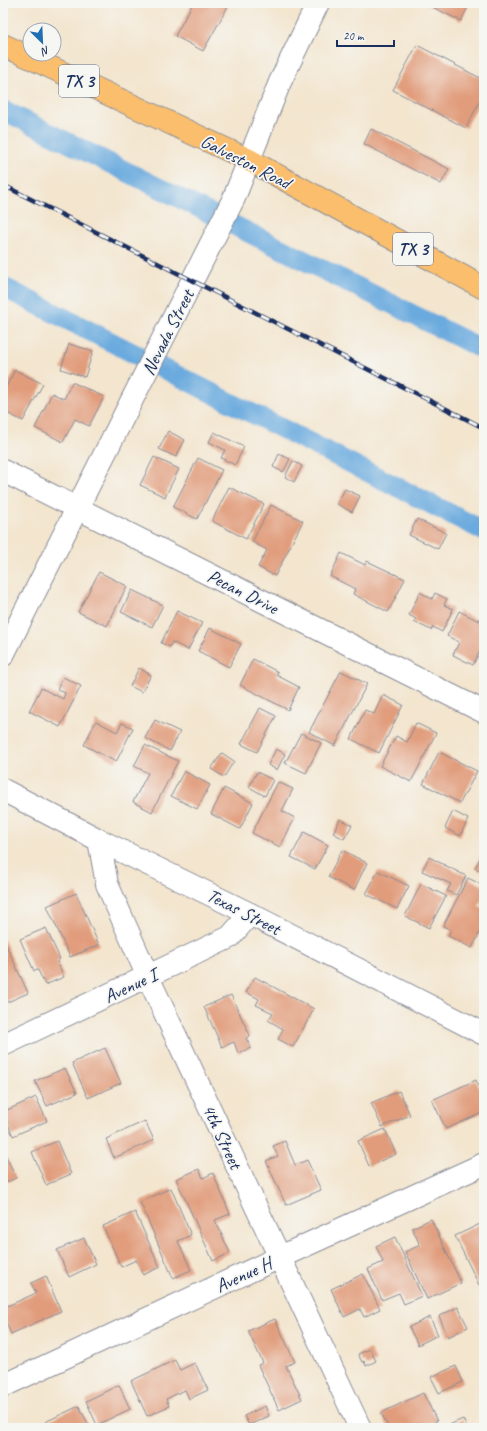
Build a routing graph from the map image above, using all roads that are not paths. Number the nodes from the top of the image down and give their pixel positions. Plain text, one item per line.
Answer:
1 (318, 3) edge
2 (3, 45) edge
3 (249, 160) junction
4 (484, 288) edge
5 (3, 471) edge
6 (77, 508) junction
7 (3, 655) edge
8 (484, 712) edge
9 (3, 790) edge
10 (99, 840) junction
11 (250, 914) junction
12 (148, 977) junction
13 (484, 1034) edge
14 (3, 1045) edge
15 (484, 1164) edge
16 (280, 1257) junction
17 (3, 1386) edge
18 (360, 1428) edge

1 - 3 street, Nevada Street
2 - 3 main road, Galveston Road / TX 3
3 - 4 main road, Galveston Road / TX 3
3 - 6 street, Nevada Street
5 - 6 street, Pecan Drive
6 - 7 street, Nevada Street
6 - 8 street, Pecan Drive
9 - 10 street, Texas Street
10 - 11 street, Texas Street
10 - 12 street, 4th Street
11 - 12 street, Avenue I
11 - 13 street, Texas Street
12 - 14 street, Avenue I
12 - 16 street, 4th Street
15 - 16 street, Avenue H
16 - 17 street, Avenue H
16 - 18 street, 4th Street

